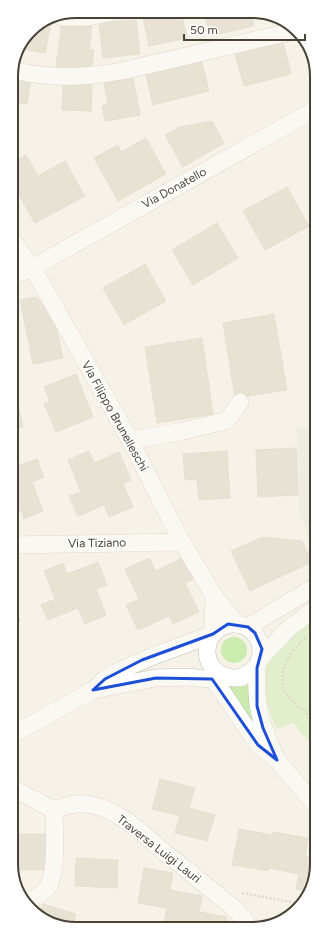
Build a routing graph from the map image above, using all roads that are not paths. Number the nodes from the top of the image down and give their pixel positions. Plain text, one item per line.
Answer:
1 (289, 32) edge
2 (18, 71) edge
3 (310, 112) edge
4 (18, 248) edge
5 (32, 268) junction
6 (18, 273) edge
7 (240, 402) dead end
8 (130, 440) junction
9 (182, 542) junction
10 (18, 545) edge
11 (310, 589) edge
12 (214, 596) junction
13 (310, 612) edge
14 (242, 626) junction
15 (213, 634) junction
16 (259, 663) junction
17 (214, 676) junction
18 (93, 690) junction
19 (18, 732) edge
20 (277, 760) junction
21 (18, 791) edge
22 (310, 799) edge
23 (54, 810) junction
24 (31, 900) edge
25 (245, 922) edge

1 - 2 street
3 - 5 street, Via Donatello
4 - 5 street, Via Filippo Brunelleschi
5 - 6 street, Via Donatello
5 - 8 street, Via Filippo Brunelleschi
7 - 8 street
8 - 9 street, Via Filippo Brunelleschi
9 - 10 street, Via Tiziano
9 - 12 street, Via Filippo Brunelleschi
11 - 14 street
12 - 14 street, Via Filippo Brunelleschi
12 - 15 street
13 - 16 street
14 - 15 street
14 - 16 street
15 - 17 street
15 - 18 street
16 - 17 street
16 - 20 street
17 - 18 street
17 - 20 street
18 - 19 street
20 - 22 street
21 - 23 street
23 - 24 street
23 - 25 street, Traversa Luigi Lauri

